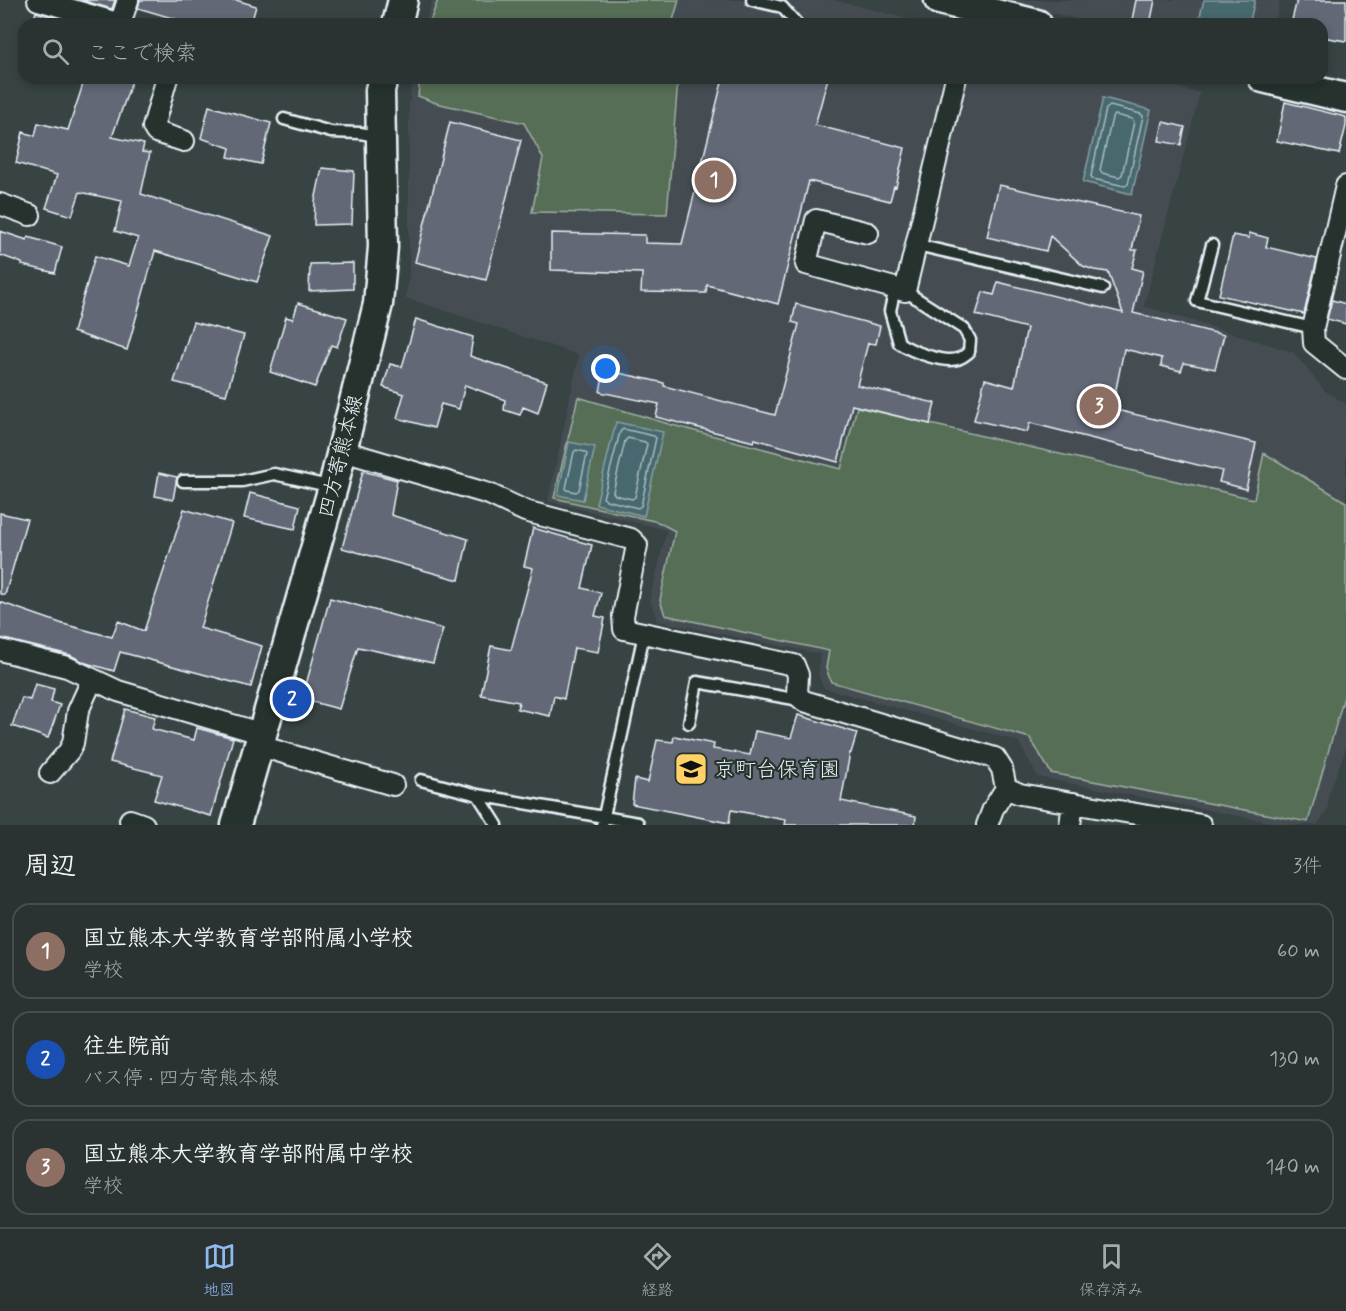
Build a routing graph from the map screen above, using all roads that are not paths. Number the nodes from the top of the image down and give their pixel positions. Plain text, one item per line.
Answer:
1 (38, 0) edge
2 (128, 0) edge
3 (403, 0) edge
4 (753, 0) edge
5 (939, 0) edge
6 (971, 16) edge
7 (100, 18) edge
8 (123, 18) edge
9 (398, 18) edge
10 (791, 18) edge
11 (988, 18) edge
12 (165, 84) edge
13 (382, 84) edge
14 (955, 84) edge
15 (1288, 84) edge
16 (1346, 98) edge
17 (284, 119) dead end
18 (381, 137) junction
19 (184, 141) dead end
20 (1346, 186) edge
21 (0, 204) edge
22 (30, 215) dead end
23 (868, 233) dead end
24 (916, 245) junction
25 (1212, 245) dead end
26 (1103, 288) dead end
27 (900, 290) junction
28 (1313, 328) junction
29 (1346, 369) edge
30 (343, 451) junction
31 (183, 481) dead end
32 (333, 487) junction
33 (644, 634) junction
34 (0, 650) edge
35 (92, 680) junction
36 (804, 700) junction
37 (689, 723) dead end
38 (261, 740) junction
39 (50, 773) dead end
40 (422, 780) dead end
41 (393, 785) dead end
42 (1006, 788) junction
43 (478, 795) junction
44 (1073, 803) junction
45 (603, 820) edge
46 (638, 823) dead end
47 (236, 825) edge
48 (497, 825) edge
49 (987, 825) edge
50 (1070, 825) edge
51 (1201, 825) edge

1 - 7 street
2 - 8 street
3 - 9 main road
4 - 10 lane
5 - 6 main road
6 - 11 main road
12 - 19 street
13 - 18 main road, 四方寄熊本線
14 - 24 street
15 - 16 main road
17 - 18 lane
18 - 30 main road, 四方寄熊本線
20 - 28 street
21 - 22 street
23 - 27 street
24 - 26 lane
24 - 27 street
25 - 28 lane
27 - 27 lane
28 - 29 street
30 - 32 main road, 四方寄熊本線
30 - 33 street
31 - 32 lane
32 - 38 main road, 四方寄熊本線
33 - 36 street
33 - 45 lane
34 - 35 street
35 - 38 street
35 - 39 street
36 - 37 lane
36 - 42 street
38 - 41 street
38 - 47 main road, 四方寄熊本線
40 - 43 lane
42 - 44 street
42 - 49 street
43 - 45 lane
43 - 48 lane
44 - 50 street
44 - 51 street
45 - 46 lane

